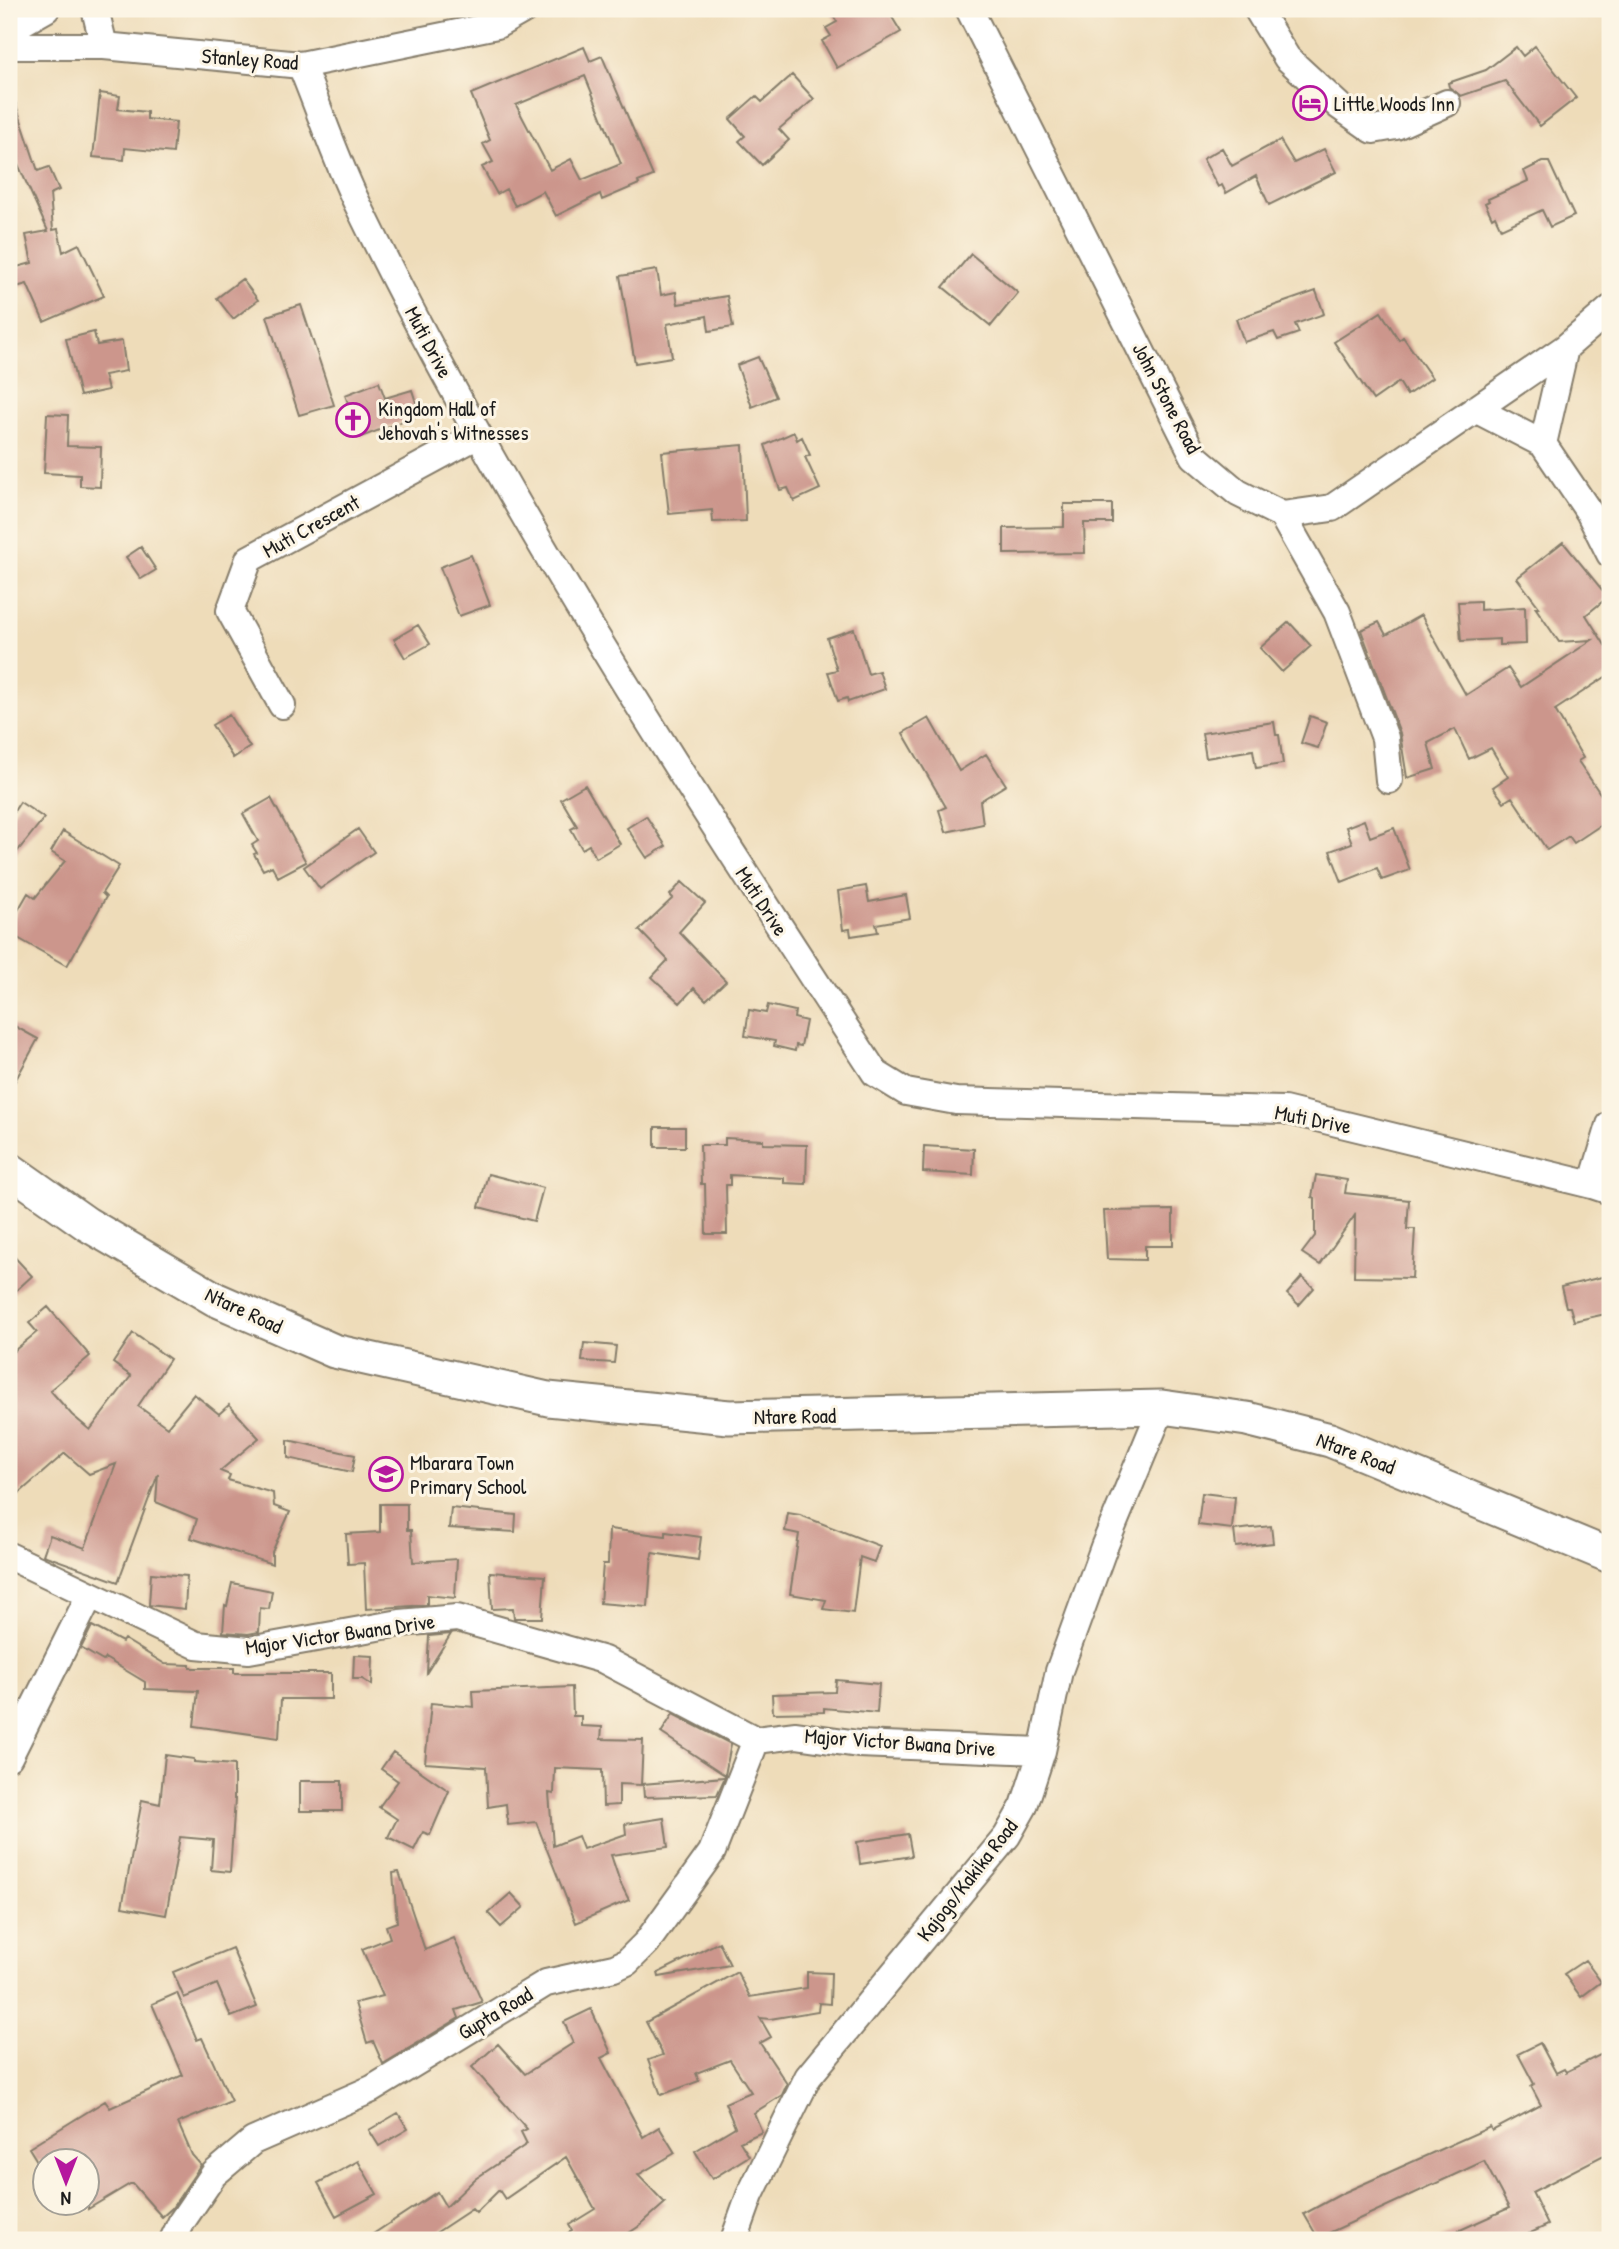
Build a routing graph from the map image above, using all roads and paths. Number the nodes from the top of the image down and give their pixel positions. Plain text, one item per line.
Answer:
1 (46, 9) edge
2 (95, 9) edge
3 (525, 9) edge
4 (969, 9) edge
5 (1257, 9) edge
6 (9, 30) edge
7 (9, 46) edge
8 (104, 46) junction
9 (301, 65) junction
10 (1447, 103) dead end
11 (1610, 309) edge
12 (1565, 348) junction
13 (1475, 409) junction
14 (478, 435) junction
15 (1543, 444) junction
16 (1282, 515) junction
17 (1610, 554) edge
18 (282, 705) dead end
19 (1389, 780) dead end
20 (1610, 1125) edge
21 (9, 1169) edge
22 (1601, 1188) edge
23 (1162, 1407) junction
24 (9, 1556) edge
25 (1610, 1556) edge
26 (90, 1595) junction
27 (756, 1740) junction
28 (1042, 1751) junction
29 (9, 1757) edge
30 (173, 2240) edge
31 (734, 2240) edge

1 - 6 street
2 - 8 street
3 - 9 street, Stanley Road
4 - 16 street, John Stone Road
5 - 10 street
7 - 8 street, Stanley Road
8 - 9 street, Stanley Road
9 - 14 street, Muti Drive
11 - 12 street
12 - 13 street
12 - 15 street
13 - 15 street
13 - 16 street
14 - 18 street, Muti Crescent
14 - 22 street, Muti Drive
15 - 17 street
16 - 19 street
20 - 22 street
21 - 23 main road, Ntare Road
23 - 25 main road, Ntare Road
23 - 28 street, Kajogo/Kakika Road
24 - 26 street, Major Victor Bwana Drive
26 - 27 street, Major Victor Bwana Drive
26 - 29 street
27 - 28 street, Major Victor Bwana Drive
27 - 30 street, Gupta Road
28 - 31 street, Kajogo/Kakika Road

